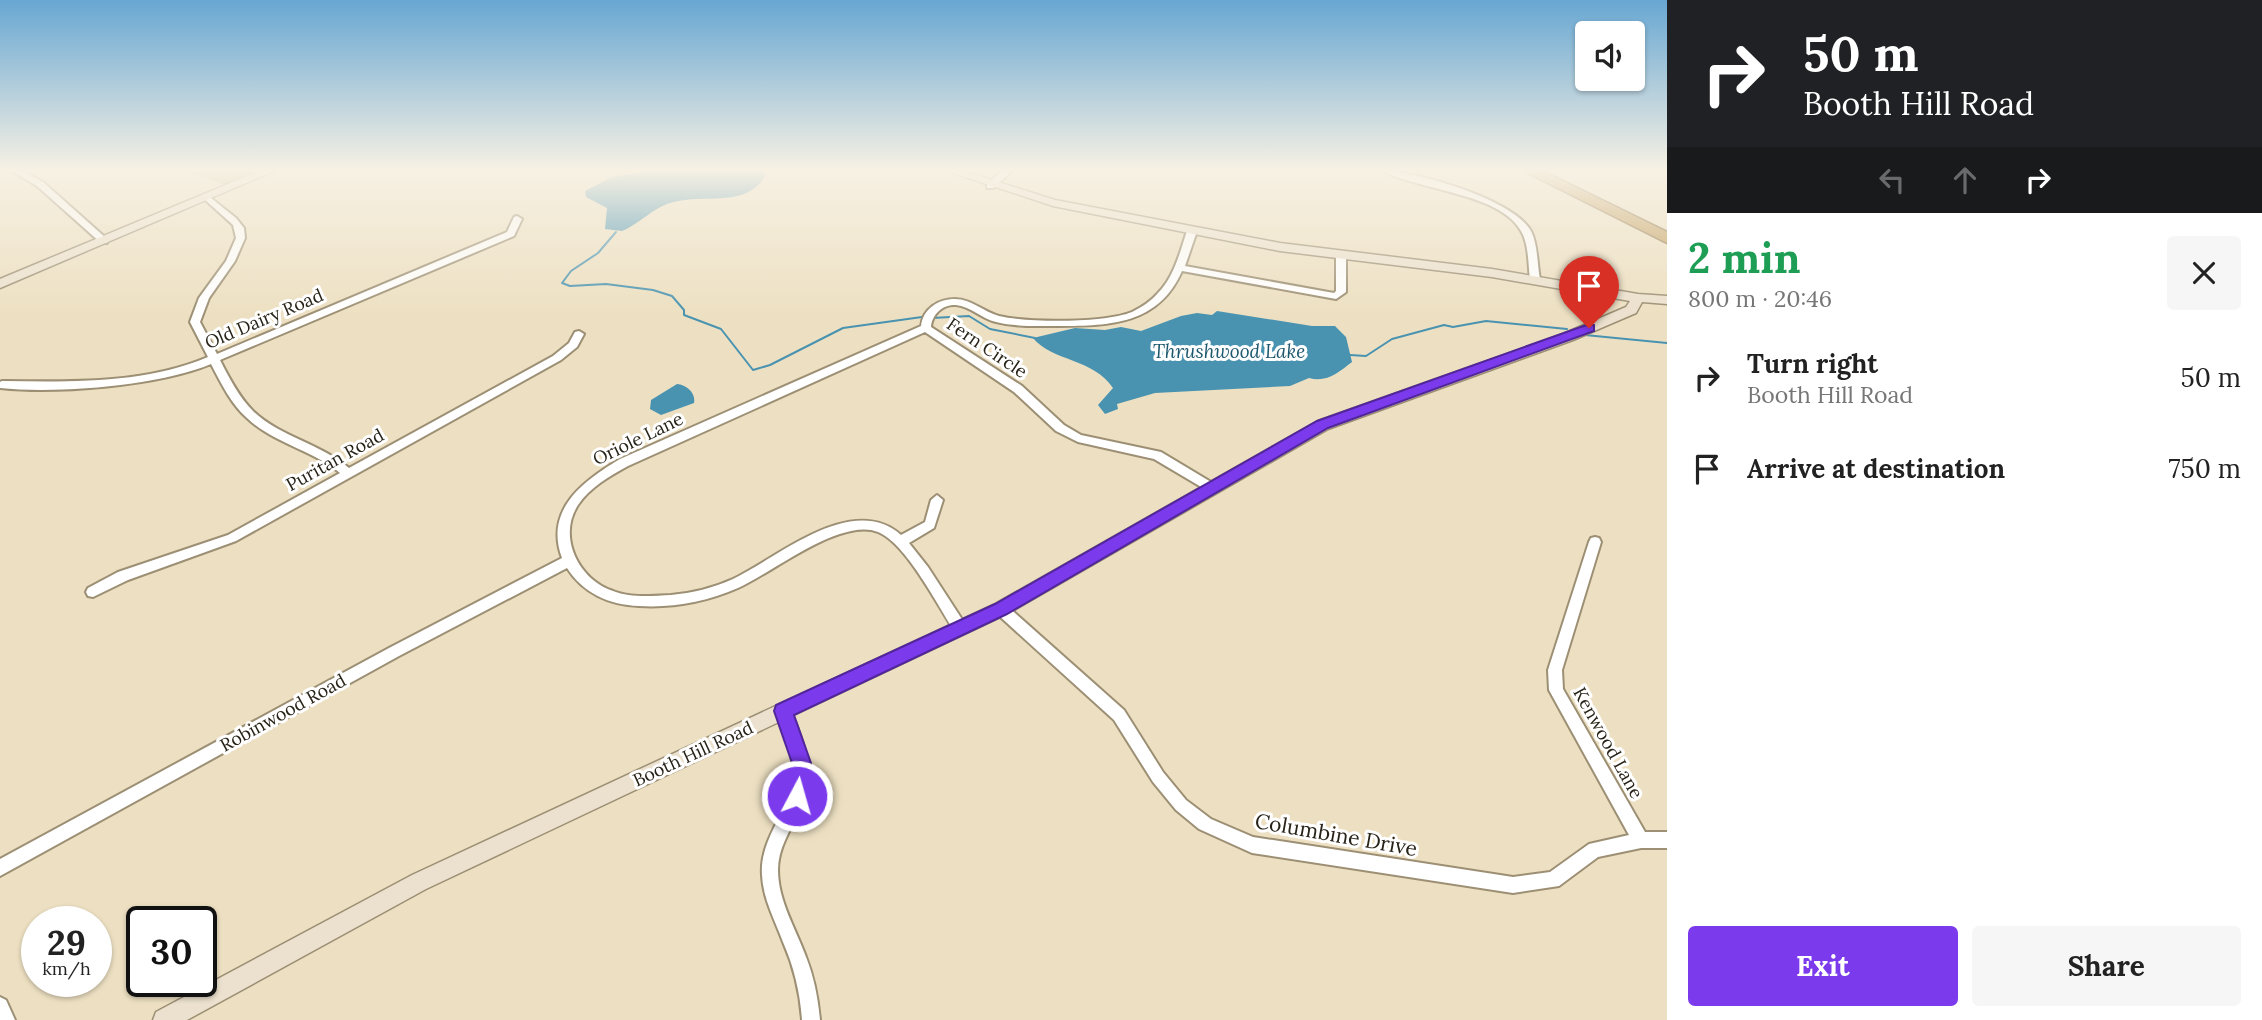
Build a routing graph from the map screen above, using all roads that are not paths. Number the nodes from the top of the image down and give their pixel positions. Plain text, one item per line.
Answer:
1 (79, 219) edge
2 (156, 219) edge
3 (229, 219) edge
4 (517, 219) dead end
5 (1130, 219) edge
6 (1517, 219) edge
7 (1628, 219) edge
8 (1640, 219) edge
9 (1192, 231) junction
10 (1667, 232) edge
11 (1667, 238) edge
12 (104, 241) junction
13 (1341, 256) junction
14 (1182, 268) junction
15 (1535, 279) junction
16 (0, 284) edge
17 (1638, 298) junction
18 (1667, 300) edge
19 (926, 328) junction
20 (579, 334) dead end
21 (215, 359) junction
22 (2, 385) dead end
23 (348, 473) junction
24 (1212, 488) junction
25 (937, 500) dead end
26 (901, 541) junction
27 (1595, 542) dead end
28 (568, 561) junction
29 (93, 592) dead end
30 (1001, 609) junction
31 (960, 628) junction
32 (783, 711) junction
33 (1641, 840) junction
34 (1667, 840) edge
35 (0, 868) edge
36 (0, 1006) edge
37 (6, 1020) edge
38 (164, 1020) edge
39 (811, 1020) edge

1 - 12 street
2 - 12 street
3 - 21 street
4 - 21 street, Old Dairy Road
5 - 9 street
6 - 15 street
7 - 11 highway
8 - 10 highway
9 - 13 street
9 - 14 street, Fern Circle
12 - 16 street
13 - 14 street
13 - 15 street
14 - 19 street, Fern Circle
15 - 17 street
17 - 18 street
17 - 24 street, Booth Hill Road
19 - 24 street, Fern Circle
19 - 28 street, Oriole Lane
20 - 23 street, Puritan Road
21 - 22 street, Old Dairy Road
21 - 23 street
23 - 29 street, Puritan Road
24 - 30 street, Booth Hill Road
25 - 26 street
26 - 28 street
26 - 31 street
27 - 33 street, Kenwood Lane
28 - 35 street, Robinwood Road
30 - 31 street, Booth Hill Road
30 - 33 street, Columbine Drive
31 - 32 street, Booth Hill Road
32 - 38 street, Booth Hill Road
32 - 39 street
33 - 34 street, Columbine Drive
36 - 37 street

